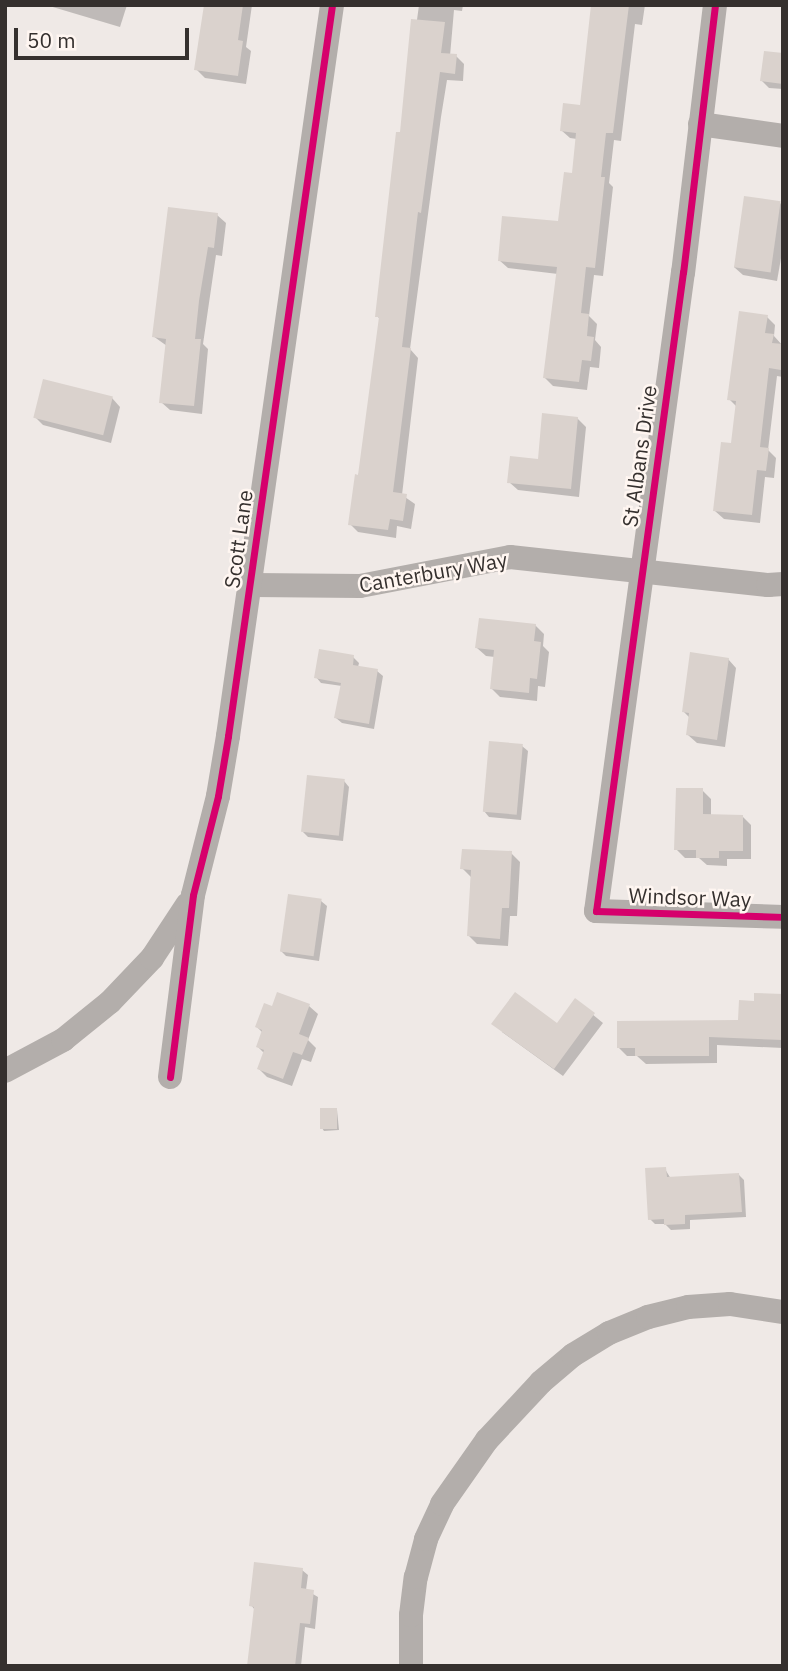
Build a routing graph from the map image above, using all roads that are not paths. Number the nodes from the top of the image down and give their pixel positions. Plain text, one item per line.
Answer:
1 (332, 5) edge
2 (715, 5) edge
3 (700, 124) junction
4 (783, 136) edge
5 (642, 571) junction
6 (250, 584) junction
7 (783, 584) edge
8 (193, 895) junction
9 (596, 911) joint
10 (783, 918) edge
11 (5, 1071) edge
12 (170, 1076) dead end
13 (783, 1312) edge
14 (411, 1666) edge

1 - 6 street, Scott Lane
2 - 3 street, St Albans Drive
3 - 4 street
3 - 5 street, St Albans Drive
5 - 6 street, Canterbury Way
5 - 7 street, Canterbury Way
5 - 9 street, St Albans Drive
6 - 8 street, Scott Lane
8 - 11 street, Scott Lane
8 - 12 street, Scott Lane
9 - 10 street, Windsor Way
13 - 14 street

